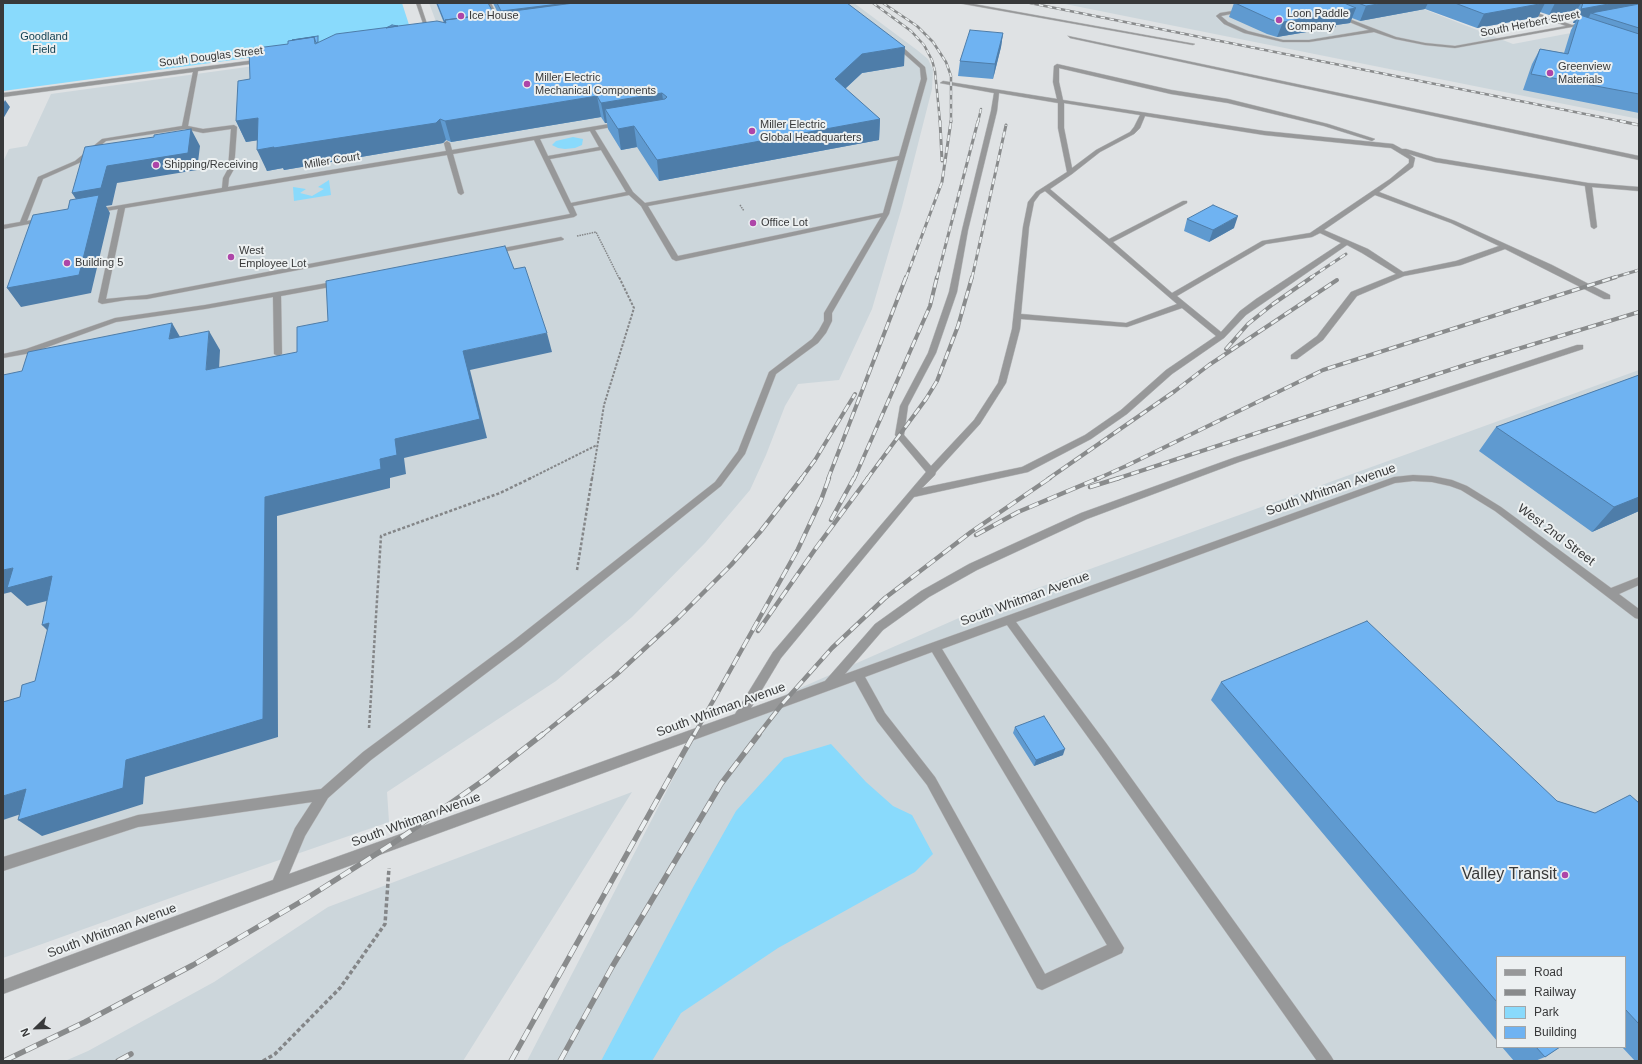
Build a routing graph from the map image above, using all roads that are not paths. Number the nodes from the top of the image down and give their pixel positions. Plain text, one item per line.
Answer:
1 (418, 3) edge
2 (489, 3) edge
3 (960, 3) edge
4 (1504, 3) edge
5 (1250, 9) edge
6 (1331, 12) edge
7 (1590, 23) edge
8 (1572, 27) junction
9 (510, 28) edge
10 (502, 29) junction
11 (1580, 29) edge
12 (495, 30) edge
13 (1375, 30) junction
14 (1070, 37) dead end
15 (438, 38) edge
16 (430, 39) junction
17 (422, 40) edge
18 (891, 41) edge
19 (1193, 44) dead end
20 (266, 60) edge
21 (196, 70) junction
22 (943, 83) dead end
23 (997, 91) junction
24 (3, 95) edge
25 (1060, 101) junction
26 (1143, 114) junction
27 (629, 123) edge
28 (185, 127) junction
29 (592, 129) junction
30 (536, 138) junction
31 (447, 143) edge
32 (1394, 146) junction
33 (602, 148) junction
34 (449, 151) junction
35 (902, 157) junction
36 (546, 158) junction
37 (1639, 158) edge
38 (1070, 172) junction
39 (1588, 185) junction
40 (225, 188) junction
41 (1045, 188) junction
42 (1639, 189) edge
43 (1374, 192) junction
44 (461, 193) dead end
45 (630, 193) junction
46 (1185, 202) dead end
47 (569, 205) junction
48 (644, 205) junction
49 (122, 206) junction
50 (84, 212) edge
51 (886, 214) junction
52 (46, 219) edge
53 (23, 223) junction
54 (3, 227) edge
55 (1594, 227) dead end
56 (1319, 230) junction
57 (561, 239) road end
58 (1108, 242) junction
59 (1346, 243) junction
60 (1504, 247) junction
61 (484, 254) edge
62 (1402, 274) junction
63 (346, 281) edge
64 (277, 294) junction
65 (1172, 296) junction
66 (1607, 297) dead end
67 (1182, 305) junction
68 (1017, 316) junction
69 (1221, 336) junction
70 (1580, 347) dead end
71 (278, 354) edge
72 (3, 356) edge
73 (1294, 357) dead end
74 (932, 473) junction
75 (1452, 483) joint
76 (911, 494) junction
77 (1639, 581) edge
78 (1610, 594) junction
79 (1639, 615) edge
80 (1009, 620) junction
81 (935, 647) junction
82 (858, 675) junction
83 (827, 687) junction
84 (738, 719) junction
85 (324, 794) junction
86 (3, 864) edge
87 (278, 885) junction
88 (3, 987) edge
89 (1326, 1061) edge

1 - 16 street
2 - 10 street
3 - 19 street
4 - 8 street
5 - 13 street
6 - 13 street, South Herbert Street
7 - 8 street, South Herbert Street
8 - 11 street
8 - 13 street, South Herbert Street
9 - 10 street
10 - 12 street
14 - 37 street
15 - 16 street
16 - 17 street
18 - 35 street
20 - 21 street, South Douglas Street
21 - 24 street, South Douglas Street
21 - 28 street
22 - 23 street
23 - 25 street
23 - 74 street
25 - 26 street
25 - 32 street
25 - 38 street
26 - 32 street
26 - 38 street
27 - 29 street, Miller Court
28 - 40 street
28 - 53 street
29 - 30 street, Miller Court
29 - 33 street
30 - 34 street, Miller Court
30 - 36 street
31 - 34 street
32 - 39 street
32 - 43 street
33 - 36 street
33 - 45 street
34 - 40 street, Miller Court
34 - 44 street
35 - 48 street
35 - 51 street
36 - 47 street
38 - 41 street
39 - 42 street
39 - 55 street
40 - 49 street, Miller Court
41 - 58 street
41 - 68 street
43 - 56 street
43 - 60 street
45 - 47 street
45 - 48 street
46 - 58 street
47 - 49 street
48 - 51 street
49 - 50 street, Miller Court
51 - 85 street
52 - 53 street
53 - 54 street
56 - 59 street
56 - 65 street
57 - 61 street
58 - 65 street
59 - 62 street
59 - 69 street
60 - 62 street
60 - 66 street
62 - 73 street
63 - 64 street
64 - 71 street
64 - 72 street
65 - 67 street
67 - 68 street
67 - 69 street
68 - 74 street
69 - 76 street
70 - 83 street
74 - 76 street
75 - 78 street, West 2nd Street
75 - 80 street, South Whitman Avenue
76 - 84 street
77 - 78 street
78 - 79 street, West 2nd Street
80 - 81 street, South Whitman Avenue
80 - 89 street
81 - 82 street, South Whitman Avenue
81 - 82 street
82 - 83 street, South Whitman Avenue
83 - 84 street, South Whitman Avenue
84 - 87 street, South Whitman Avenue
85 - 86 street
85 - 87 street
87 - 88 street, South Whitman Avenue

